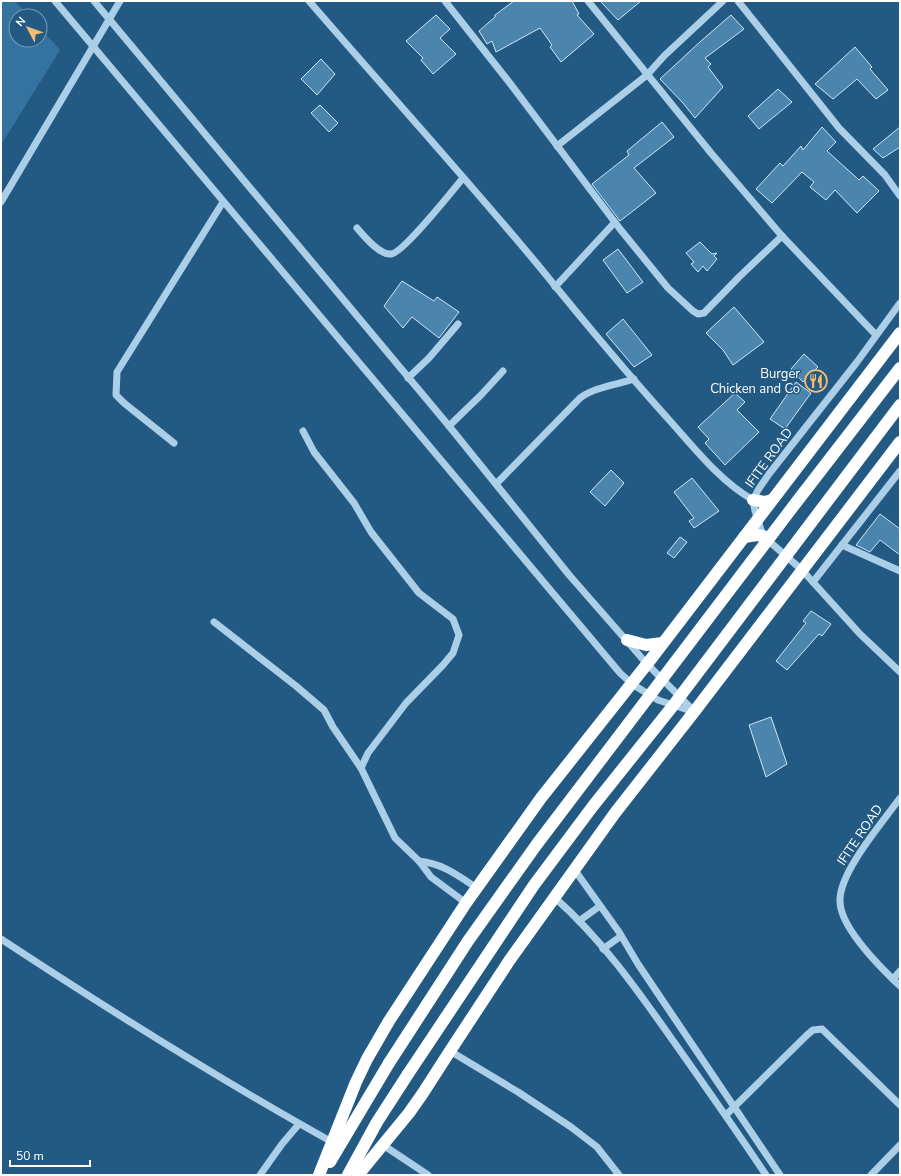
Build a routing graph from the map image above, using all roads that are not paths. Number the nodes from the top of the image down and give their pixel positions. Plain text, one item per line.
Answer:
1 (55, 1) edge
2 (94, 1) edge
3 (120, 1) edge
4 (309, 1) edge
5 (445, 1) edge
6 (588, 1) edge
7 (723, 1) edge
8 (738, 1) edge
9 (110, 19) junction
10 (92, 47) junction
11 (647, 75) junction
12 (557, 146) junction
13 (463, 178) junction
14 (900, 196) edge
15 (1, 202) edge
16 (223, 202) junction
17 (615, 222) junction
18 (357, 228) dead end
19 (782, 236) junction
20 (556, 287) junction
21 (900, 303) edge
22 (458, 324) dead end
23 (900, 333) edge
24 (876, 335) junction
25 (900, 368) edge
26 (503, 371) dead end
27 (408, 378) junction
28 (634, 379) junction
29 (900, 405) edge
30 (449, 426) junction
31 (303, 431) dead end
32 (174, 443) dead end
33 (899, 446) edge
34 (900, 471) edge
35 (496, 484) junction
36 (753, 500) junction
37 (772, 500) junction
38 (758, 519) junction
39 (763, 536) junction
40 (744, 537) junction
41 (842, 545) junction
42 (802, 570) junction
43 (900, 571) edge
44 (814, 582) junction
45 (214, 622) dead end
46 (626, 640) junction
47 (663, 643) junction
48 (647, 664) junction
49 (900, 672) edge
50 (632, 684) junction
51 (694, 712) junction
52 (361, 768) junction
53 (900, 798) edge
54 (419, 861) junction
55 (574, 869) junction
56 (477, 888) junction
57 (554, 897) junction
58 (466, 903) junction
59 (600, 906) junction
60 (579, 921) junction
61 (621, 936) junction
62 (1, 938) edge
63 (603, 949) junction
64 (900, 971) edge
65 (893, 979) junction
66 (900, 986) edge
67 (450, 1051) junction
68 (900, 1105) edge
69 (735, 1107) junction
70 (726, 1115) junction
71 (299, 1124) junction
72 (332, 1142) junction
73 (383, 1145) junction
74 (900, 1145) edge
75 (260, 1175) edge
76 (319, 1175) edge
77 (322, 1175) edge
78 (348, 1175) edge
79 (358, 1175) edge
80 (428, 1175) edge
81 (619, 1175) edge
82 (766, 1175) edge
83 (780, 1175) edge
84 (871, 1175) edge

1 - 10 street
2 - 9 street
3 - 9 street
4 - 13 street
5 - 12 street
6 - 11 street
7 - 11 street
8 - 14 street
9 - 10 street
9 - 27 street
10 - 15 street
10 - 16 street
11 - 12 street
11 - 19 street
12 - 17 street
13 - 18 street
13 - 20 street
16 - 32 street
16 - 50 street
17 - 19 street
17 - 20 street
19 - 24 street
20 - 28 street
21 - 24 street, IFITE ROAD
22 - 27 street
23 - 37 highway
24 - 36 street, IFITE ROAD
25 - 77 highway, bridge
26 - 30 street
27 - 30 street
28 - 35 street
28 - 36 street
29 - 78 highway, bridge
30 - 35 street
31 - 52 street
33 - 42 highway
34 - 41 street
35 - 46 street
36 - 37 highway
36 - 38 street, IFITE ROAD
37 - 38 highway
38 - 39 street, IFITE ROAD
38 - 40 highway
39 - 40 highway
39 - 42 street
40 - 47 highway
41 - 43 street
41 - 44 street
42 - 44 street
42 - 51 highway
44 - 49 street
45 - 52 street
46 - 47 highway
46 - 48 street
47 - 48 highway
48 - 50 highway
48 - 51 street
50 - 51 street
50 - 56 highway
51 - 55 highway
52 - 54 street
53 - 65 street, IFITE ROAD
54 - 56 street
54 - 58 street
55 - 57 highway
55 - 59 street
56 - 58 highway
57 - 60 street
57 - 67 highway
58 - 72 highway
59 - 60 street
59 - 61 street
60 - 63 street
61 - 63 street
61 - 69 street
62 - 71 street
63 - 70 street
64 - 65 street
65 - 66 street, IFITE ROAD
67 - 73 highway
67 - 81 street
68 - 69 street
69 - 70 street
69 - 83 street
70 - 82 street
71 - 72 street
71 - 75 street
72 - 76 highway
73 - 79 highway
73 - 80 street
74 - 84 street

